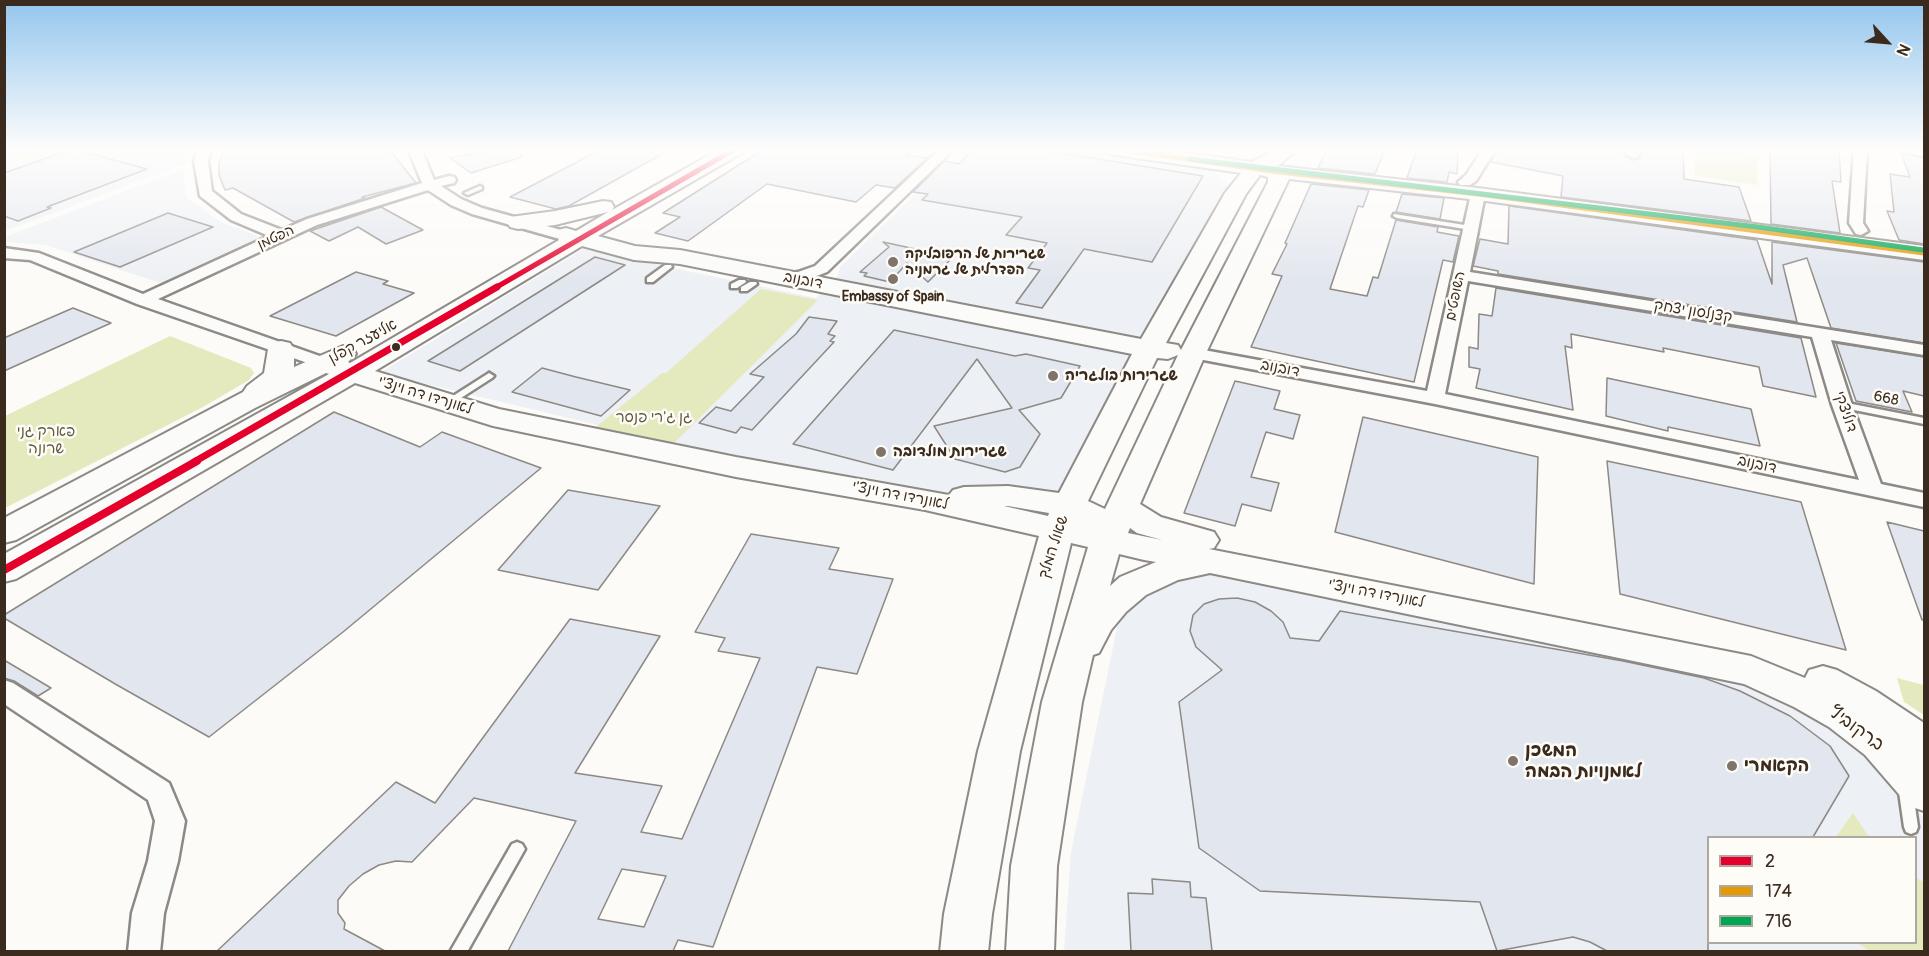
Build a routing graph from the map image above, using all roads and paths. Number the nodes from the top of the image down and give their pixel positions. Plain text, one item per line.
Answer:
1 (1236, 193) edge
2 (206, 194) edge
3 (399, 194) edge
4 (444, 194) edge
5 (477, 194) edge
6 (630, 194) edge
7 (649, 194) edge
8 (900, 194) edge
9 (1272, 194) edge
10 (1472, 194) edge
11 (1511, 194) edge
12 (1523, 194) edge
13 (1858, 194) edge
14 (603, 207) junction
15 (496, 215) junction
16 (1397, 216) dead end
17 (518, 222) junction
18 (1471, 228) junction
19 (1861, 231) junction
20 (282, 236) junction
21 (567, 236) junction
22 (1924, 240) edge
23 (4, 253) edge
24 (634, 253) junction
25 (1924, 253) edge
26 (1461, 275) junction
27 (828, 278) junction
28 (143, 300) junction
29 (1820, 333) junction
30 (281, 349) junction
31 (1924, 350) edge
32 (1193, 353) junction
33 (1143, 360) junction
34 (338, 369) junction
35 (489, 376) dead end
36 (1435, 398) junction
37 (245, 402) junction
38 (447, 403) junction
39 (1842, 405) junction
40 (1924, 421) edge
41 (1873, 490) junction
42 (1924, 500) edge
43 (1122, 505) junction
44 (1062, 517) junction
45 (4, 532) edge
46 (1106, 540) junction
47 (1221, 563) junction
48 (4, 570) edge
49 (1811, 686) junction
50 (4, 690) edge
51 (1062, 702) junction
52 (1910, 756) edge
53 (1918, 810) edge
54 (517, 849) dead end
55 (144, 951) edge
56 (458, 951) edge
57 (964, 951) edge
58 (1030, 951) edge

1 - 33 street, שאול המלך
2 - 20 street
3 - 20 street, הפטמן
4 - 15 street
5 - 15 street
6 - 14 street, אליעזר קפלן
7 - 21 street, אליעזר קפלן
8 - 27 street
9 - 32 street
10 - 18 street, השופטים
11 - 25 street
12 - 19 street
13 - 19 street
14 - 17 street
14 - 21 street, אליעזר קפלן
15 - 17 street
16 - 18 lane
17 - 21 street
18 - 26 street, השופטים
19 - 22 street
20 - 28 street, הפטמן
21 - 24 street, דובנוב
21 - 34 street, אליעזר קפלן
23 - 28 street, לאונרדו דה וינצ'י
24 - 27 street, דובנוב
24 - 33 street, דובנוב
26 - 29 street, קצנלסון יצחק
26 - 36 street, השופטים
27 - 33 street, דובנוב
28 - 30 street, לאונרדו דה וינצ'י
29 - 31 street, קצנלסון יצחק
29 - 39 street, דוליצקי
30 - 34 street, לאונרדו דה וינצ'י
30 - 37 street
32 - 33 street, דובנוב
32 - 36 street, דובנוב
32 - 43 street
33 - 44 street, שאול המלך
34 - 37 street, אליעזר קפלן
34 - 38 street, לאונרדו דה וינצ'י
34 - 48 street, אליעזר קפלן
35 - 38 lane
36 - 41 street, דובנוב
37 - 45 street, אליעזר קפלן
38 - 44 street, לאונרדו דה וינצ'י
39 - 40 lane, 668
39 - 41 street, דוליצקי
41 - 42 street, דובנוב
43 - 46 street
43 - 49 street, לאונרדו דה וינצ'י
44 - 46 street, לאונרדו דה וינצ'י
44 - 57 street, שאול המלך
46 - 47 street, לאונרדו דה וינצ'י
46 - 51 street
47 - 49 street, לאונרדו דה וינצ'י
47 - 51 street
49 - 52 street, ברקוביץ
50 - 55 street
51 - 58 street
52 - 53 street, ברקוביץ
54 - 56 lane

